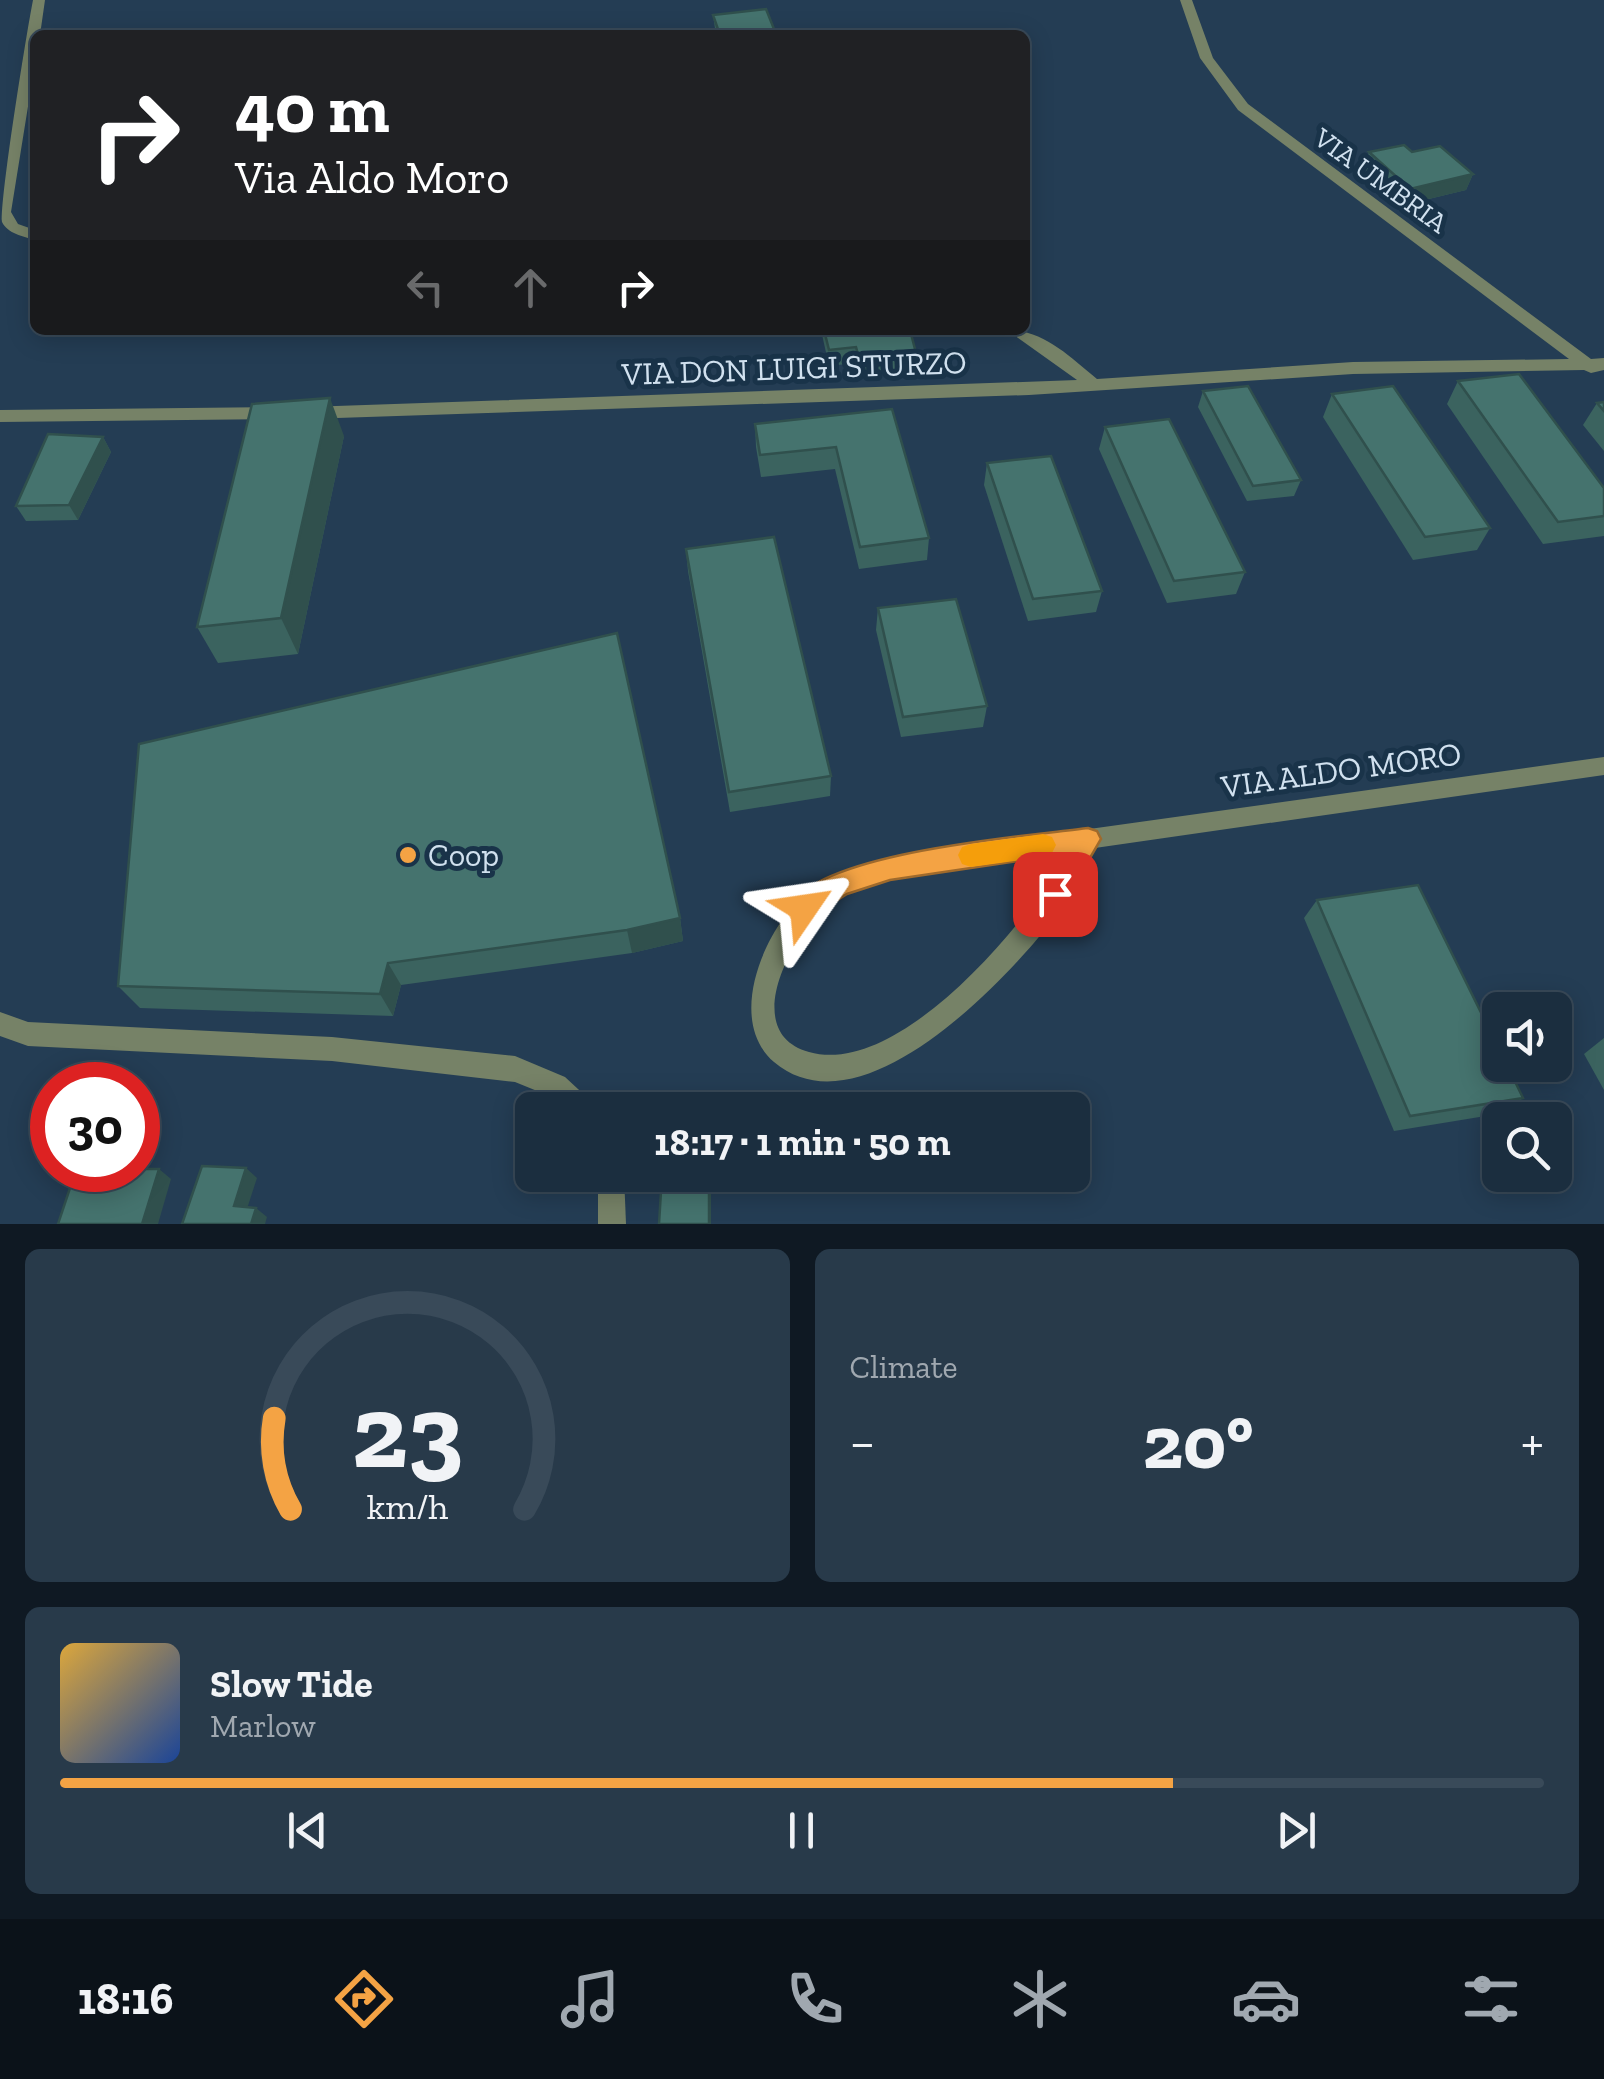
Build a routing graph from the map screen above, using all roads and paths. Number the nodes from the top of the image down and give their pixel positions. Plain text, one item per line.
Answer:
1 (39, 0) edge
2 (1186, 0) edge
3 (34, 30) edge
4 (30, 52) edge
5 (30, 233) edge
6 (1024, 335) edge
7 (1599, 369) edge
8 (1095, 386) junction
9 (0, 416) edge
10 (1604, 766) edge
11 (1088, 839) junction
12 (0, 1024) edge
13 (562, 1092) edge
14 (611, 1192) edge
15 (612, 1224) edge

1 - 3 street
2 - 7 street, VIA UMBRIA
4 - 5 street
6 - 8 street
7 - 8 street, VIA DON LUIGI STURZO
8 - 9 street, VIA DON LUIGI STURZO
10 - 11 street, VIA ALDO MORO
11 - 11 street, VIA ALDO MORO
12 - 13 street
14 - 15 street

